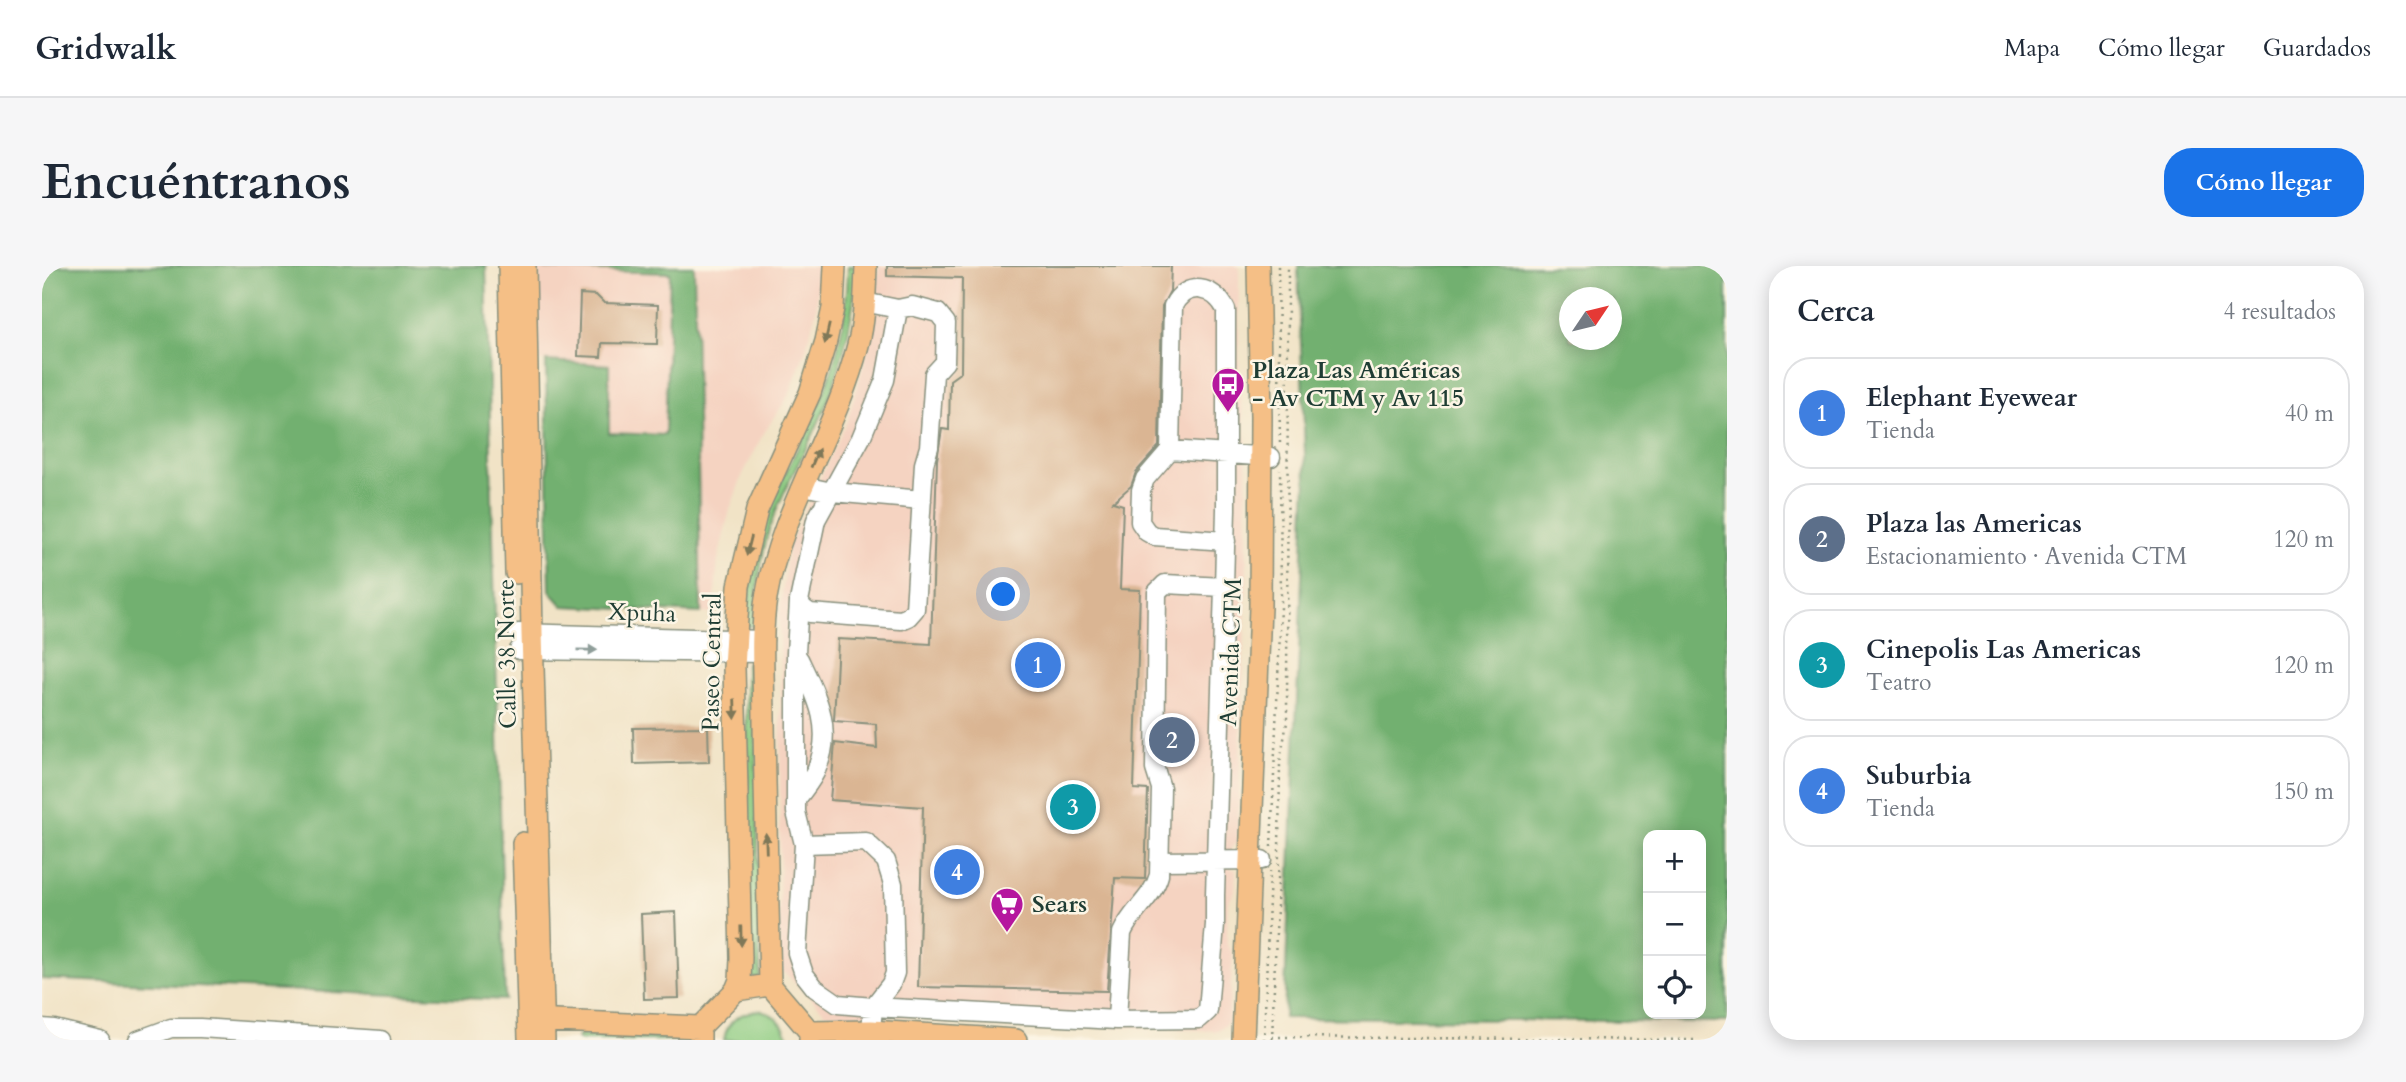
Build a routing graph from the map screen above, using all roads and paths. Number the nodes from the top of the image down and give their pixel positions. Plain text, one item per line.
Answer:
1 (509, 266) edge
2 (525, 266) edge
3 (835, 266) edge
4 (866, 266) edge
5 (1258, 266) edge
6 (1270, 266) edge
7 (1288, 266) edge
8 (864, 302) junction
9 (898, 309) junction
10 (1170, 450) junction
11 (1226, 454) junction
12 (1266, 457) junction
13 (803, 486) junction
14 (832, 492) junction
15 (922, 500) junction
16 (1226, 541) junction
17 (1224, 587) junction
18 (799, 601) junction
19 (525, 641) junction
20 (735, 647) junction
21 (764, 647) junction
22 (796, 653) junction
23 (796, 806) junction
24 (765, 813) junction
25 (804, 844) junction
26 (1159, 861) junction
27 (1255, 861) junction
28 (1216, 862) junction
29 (770, 985) junction
30 (736, 990) junction
31 (873, 1007) junction
32 (1116, 1020) junction
33 (42, 1028) edge
34 (536, 1030) edge
35 (871, 1031) junction
36 (700, 1034) edge
37 (810, 1036) edge
38 (1267, 1039) edge
39 (100, 1040) edge
40 (138, 1040) edge
41 (381, 1040) edge
42 (1016, 1040) edge
43 (1243, 1040) edge
44 (1698, 1040) edge

1 - 19 main road, Calle 38 Norte
2 - 19 main road, Calle 38 Norte
3 -> 20 main road, Paseo Central
4 - 8 main road
5 - 12 main road, Avenida CTM
6 - 12 main road, Avenida CTM
7 - 38 path
8 - 9 street
13 -> 8 main road
9 - 14 street
9 - 15 street
10 - 11 street
10 - 11 street
10 - 16 street
11 - 12 street
11 - 16 street
12 - 27 main road, Avenida CTM
13 - 14 street
13 - 21 main road
14 - 15 street
14 - 18 street
15 - 18 street
16 - 17 street
17 - 26 street
17 - 28 street
18 - 22 street
19 - 20 street, Xpuha
19 - 34 main road, Calle 38 Norte
20 - 21 street, Xpuha
20 -> 30 main road, Paseo Central
21 - 24 main road
22 - 23 street
22 - 23 street
23 - 24 street
23 - 25 street
29 -> 24 main road
25 - 31 street
25 - 31 street
26 - 28 street
26 - 32 street
27 - 28 street
27 - 38 main road, Avenida CTM
27 - 43 main road, Avenida CTM
28 - 32 street
29 - 30 main road
29 - 37 main road
30 - 36 main road
31 - 32 street
31 - 35 street
33 - 39 street
34 - 36 main road
35 - 37 main road
35 - 42 main road
38 - 44 path
40 - 41 street

